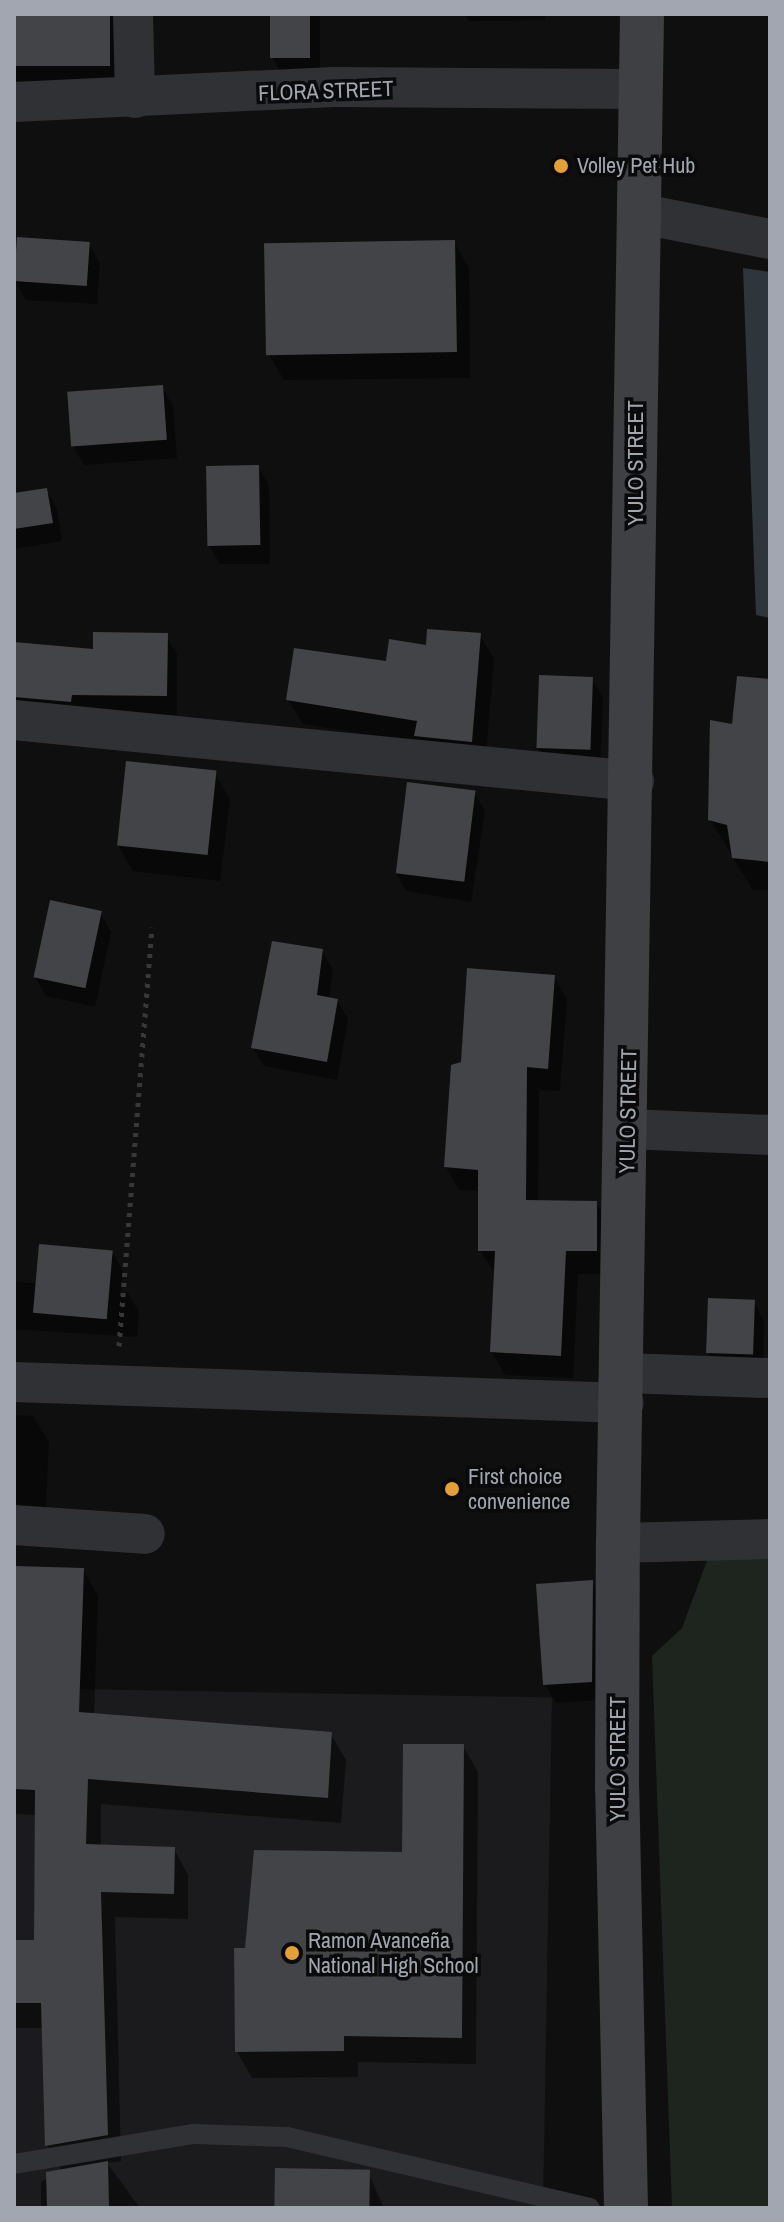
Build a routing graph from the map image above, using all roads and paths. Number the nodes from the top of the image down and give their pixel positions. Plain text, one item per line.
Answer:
1 (133, 14) edge
2 (642, 14) edge
3 (638, 89) junction
4 (135, 98) junction
5 (14, 102) edge
6 (637, 213) junction
7 (770, 239) edge
8 (14, 720) edge
9 (634, 781) junction
10 (152, 927) dead end
11 (628, 1129) junction
12 (770, 1135) edge
13 (770, 1378) edge
14 (14, 1382) edge
15 (116, 1383) junction
16 (624, 1388) junction
17 (14, 1525) edge
18 (145, 1534) dead end
19 (770, 1539) edge
20 (618, 1543) junction
21 (14, 2164) edge
22 (590, 2208) edge
23 (626, 2208) edge

1 - 4 street
2 - 3 main road, YULO STREET
3 - 4 street, FLORA STREET
3 - 6 main road, YULO STREET
4 - 5 street, FLORA STREET
6 - 7 street
6 - 9 main road, YULO STREET
8 - 9 street
9 - 11 main road, YULO STREET
10 - 15 path
11 - 12 street
11 - 16 main road, YULO STREET
13 - 16 street
14 - 15 street
15 - 16 street
16 - 20 main road, YULO STREET
17 - 18 street
19 - 20 street
20 - 23 main road, YULO STREET
21 - 22 lane

